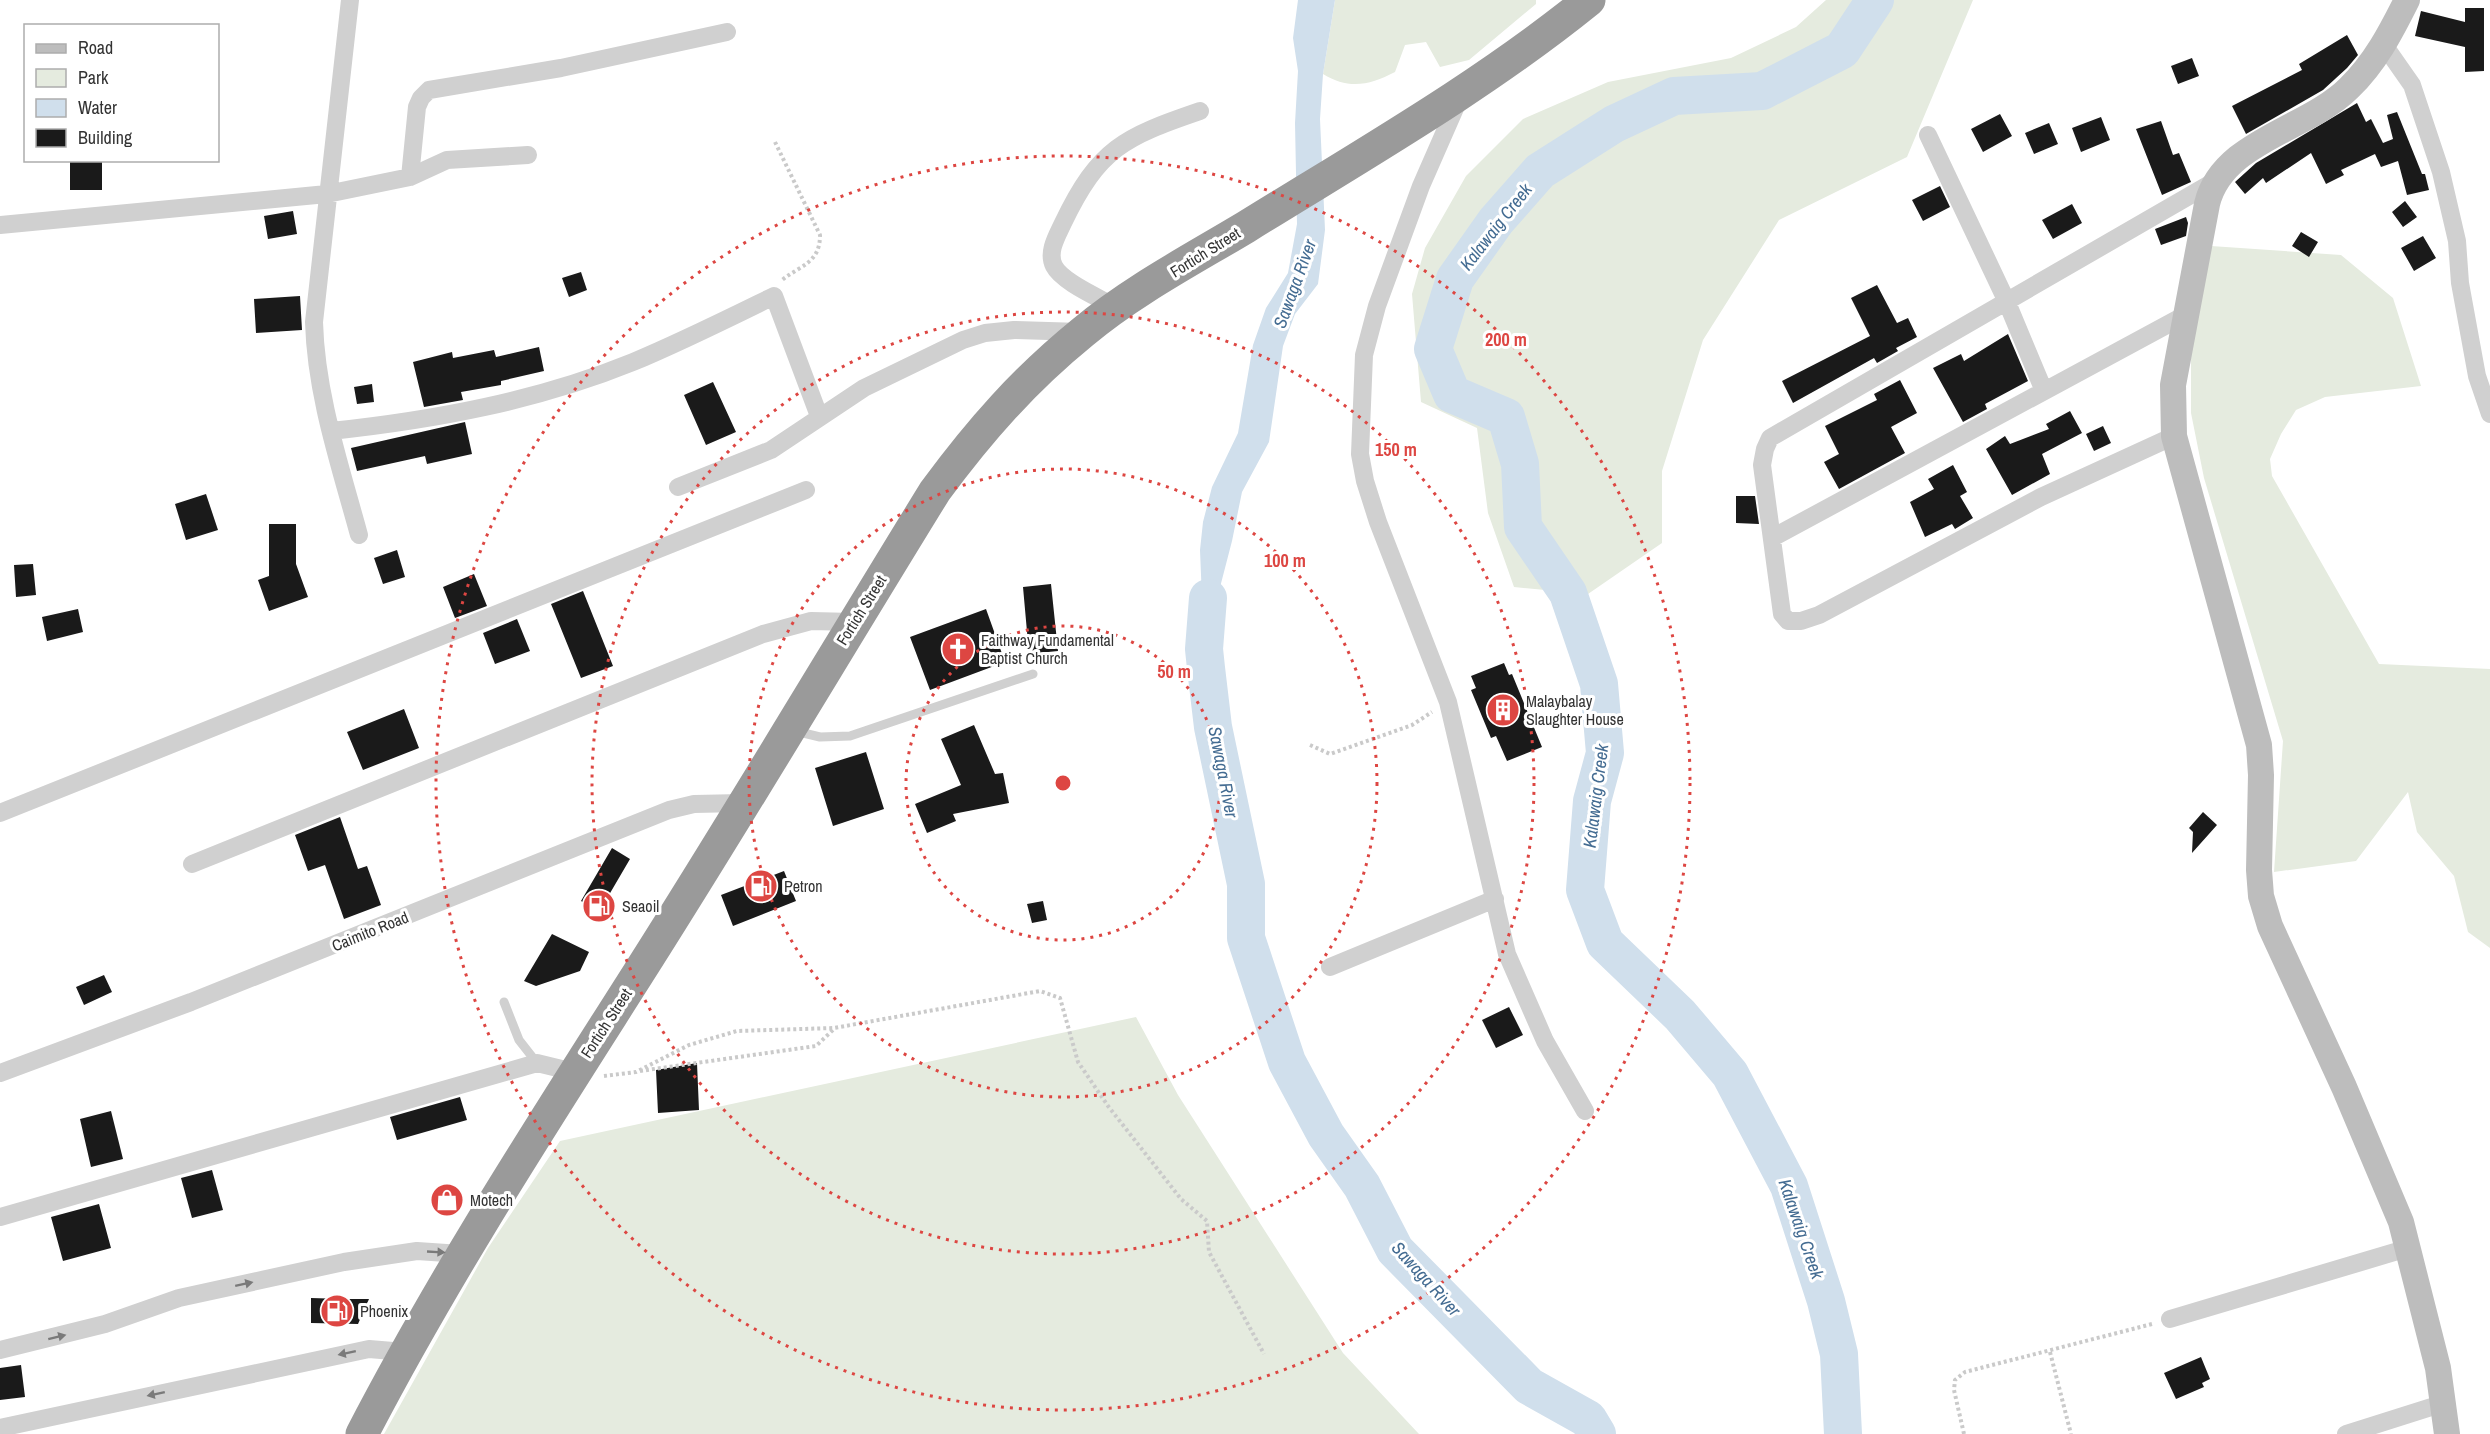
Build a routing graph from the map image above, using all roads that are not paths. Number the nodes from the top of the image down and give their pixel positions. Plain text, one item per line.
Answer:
1 (350, 0) edge
2 (1589, 0) edge
3 (2406, 0) edge
4 (727, 32) dead end
5 (2384, 45) junction
6 (1463, 90) junction
7 (1200, 111) dead end
8 (1928, 135) dead end
9 (528, 155) dead end
10 (410, 177) junction
11 (2215, 181) junction
12 (327, 194) junction
13 (0, 225) edge
14 (2006, 300) junction
15 (1115, 307) junction
16 (2187, 314) junction
17 (1083, 332) junction
18 (2044, 391) junction
19 (2490, 414) edge
20 (819, 416) junction
21 (331, 431) junction
22 (2174, 436) junction
23 (678, 487) dead end
24 (806, 490) dead end
25 (358, 535) dead end
26 (1773, 538) junction
27 (854, 622) junction
28 (1033, 674) dead end
29 (787, 729) junction
30 (742, 803) junction
31 (0, 813) edge
32 (192, 864) dead end
33 (1495, 899) junction
34 (1330, 967) dead end
35 (504, 1002) dead end
36 (537, 1063) junction
37 (574, 1072) junction
38 (0, 1073) edge
39 (1586, 1111) dead end
40 (0, 1217) edge
41 (2408, 1248) junction
42 (461, 1254) junction
43 (2170, 1319) road end
44 (0, 1350) edge
45 (405, 1352) junction
46 (2444, 1403) junction
47 (0, 1428) edge
48 (362, 1434) edge
49 (2346, 1434) edge
50 (2447, 1434) edge

1 - 12 street
2 - 6 highway, Fortich Street
3 - 5 street
4 - 10 street
5 - 11 street
5 - 19 street
6 - 15 highway, Fortich Street
6 - 33 street
7 - 15 street
8 - 14 street
9 - 10 street
10 - 12 street
11 - 14 street
11 - 16 street
12 - 13 street
12 - 21 street
14 - 18 street
14 - 26 street
15 - 17 highway, Fortich Street
16 - 18 street
16 - 22 street
17 - 20 street
17 - 27 highway, Fortich Street
18 - 26 street
20 - 21 street
20 - 23 street
21 - 25 street
22 - 26 street
22 - 41 street
24 - 31 street
27 - 29 highway, Fortich Street
27 - 32 street
28 - 29 lane
29 - 30 highway, Fortich Street
30 - 37 highway, Fortich Street
30 - 38 street, Caimito Road
33 - 34 street
33 - 39 street
35 - 36 lane
36 - 37 street
36 - 40 street
37 - 42 highway, Fortich Street
41 - 43 street
41 - 46 street
44 -> 42 street
42 - 45 highway, Fortich Street
45 -> 47 street
45 - 48 highway, Fortich Street
46 - 49 street
46 - 50 street

